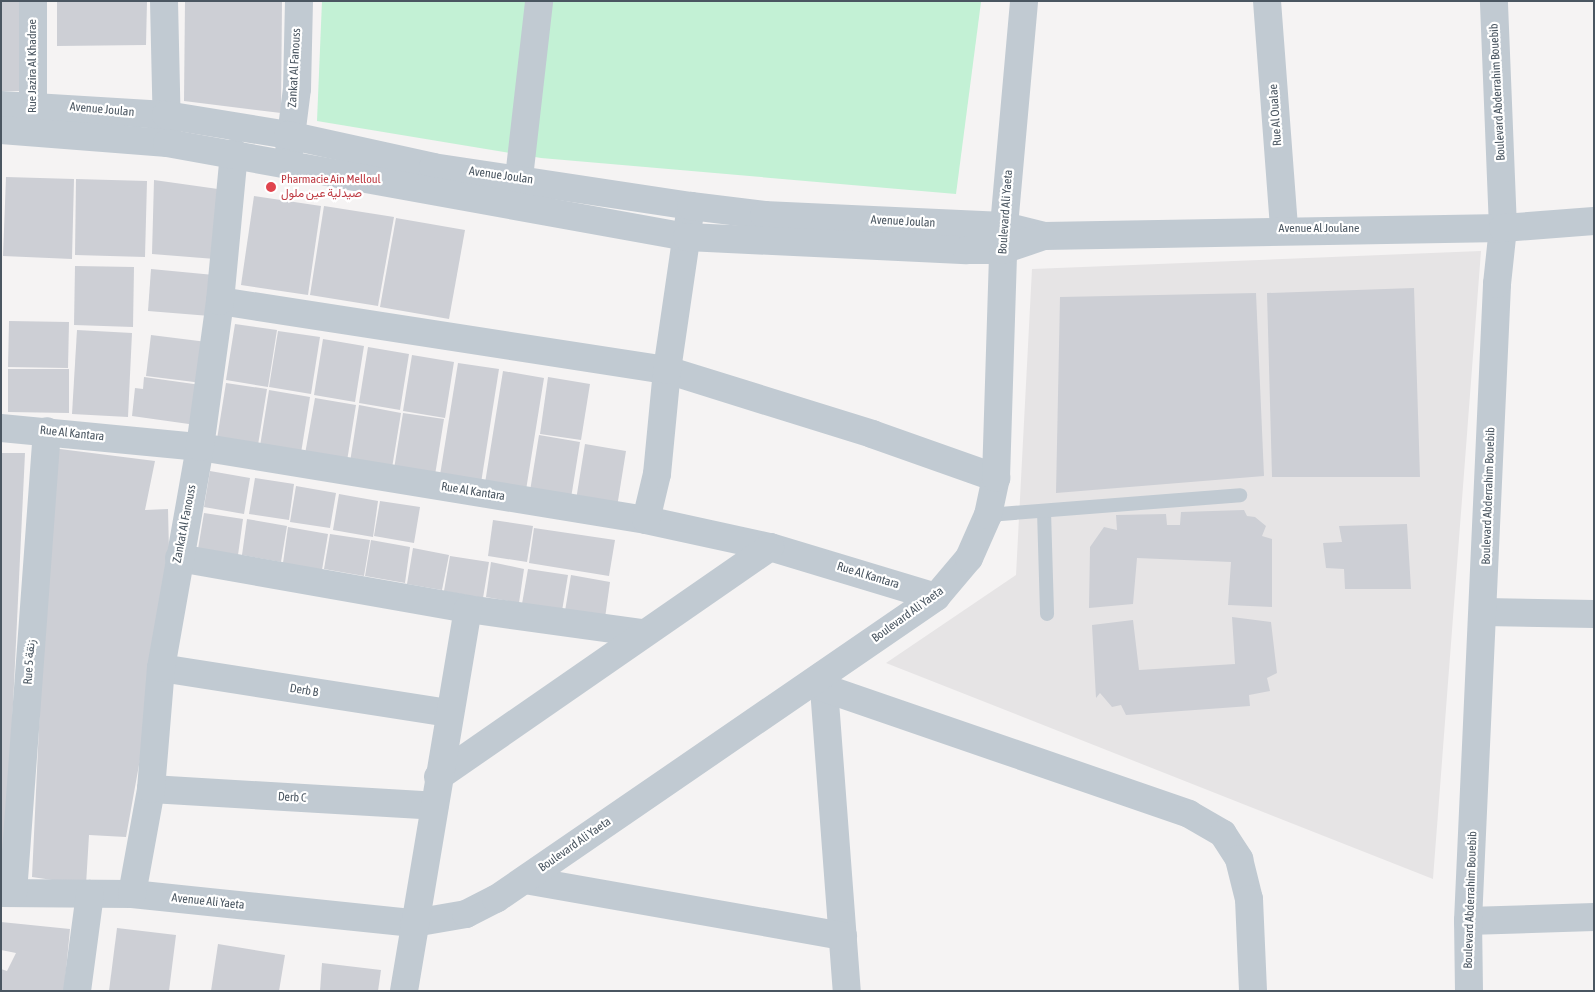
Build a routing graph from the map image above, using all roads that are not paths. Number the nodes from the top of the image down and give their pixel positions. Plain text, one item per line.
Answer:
1 (33, 1) edge
2 (164, 1) edge
3 (298, 1) edge
4 (539, 1) edge
5 (1024, 1) edge
6 (1268, 1) edge
7 (1494, 1) edge
8 (1, 105) edge
9 (166, 115) junction
10 (34, 118) junction
11 (1, 130) edge
12 (288, 134) junction
13 (167, 143) junction
14 (234, 154) junction
15 (288, 164) junction
16 (521, 178) junction
17 (516, 205) junction
18 (691, 206) junction
19 (1594, 221) edge
20 (1503, 228) junction
21 (1284, 229) junction
22 (686, 237) junction
23 (1003, 238) junction
24 (220, 301) junction
25 (667, 370) junction
26 (1, 428) edge
27 (46, 431) junction
28 (200, 447) junction
29 (996, 478) junction
30 (1240, 495) dead end
31 (1044, 511) junction
32 (988, 516) junction
33 (646, 520) junction
34 (770, 547) junction
35 (178, 558) junction
36 (936, 597) junction
37 (468, 609) junction
38 (1484, 612) junction
39 (1046, 614) dead end
40 (1594, 614) edge
41 (642, 632) junction
42 (161, 668) junction
43 (824, 682) junction
44 (448, 714) junction
45 (438, 777) junction
46 (150, 789) junction
47 (434, 806) junction
48 (525, 880) junction
49 (7, 893) edge
50 (90, 894) junction
51 (132, 894) junction
52 (1594, 918) edge
53 (1468, 921) junction
54 (414, 923) junction
55 (843, 936) junction
56 (77, 991) edge
57 (404, 991) edge
58 (847, 991) edge
59 (1253, 991) edge
60 (1469, 991) edge

1 - 10 street, Rue Jazira Al Khadrae
2 - 9 street
3 - 12 street, Zankat Al Fanouss
4 - 16 street
5 - 23 street, Boulevard Ali Yaeta
6 - 21 street, Rue Al Oualae
7 - 20 street, Boulevard Abderrahim Bouebib
8 - 10 street, Avenue Joulan
9 - 10 street, Avenue Joulan
9 - 12 street, Avenue Joulan
9 - 13 street
10 - 11 street, Avenue Joulan
10 - 13 street, Avenue Joulan
12 - 15 street, Zankat Al Fanouss
12 - 16 street, Avenue Joulan
13 - 14 street, Avenue Joulan
14 - 15 street, Avenue Joulan
14 - 24 street, Zankat Al Fanouss
15 - 17 street, Avenue Joulan
16 - 17 street
16 - 18 street, Avenue Joulan
17 - 22 street, Avenue Joulan
18 - 22 street
18 - 23 street, Avenue Joulan
19 - 20 street, Avenue Al Joulane
20 - 21 street, Avenue Al Joulane
20 - 38 street, Boulevard Abderrahim Bouebib
21 - 23 street, Avenue Al Joulane
22 - 23 street, Avenue Joulan
22 - 25 street
23 - 29 street, Boulevard Ali Yaeta
24 - 25 street
24 - 28 street, Zankat Al Fanouss
25 - 29 street
25 - 33 street
26 - 27 street, Rue Al Kantara
27 - 28 street, Rue Al Kantara
27 - 49 street, Rue 5 زنقة
28 - 33 street, Rue Al Kantara
28 - 35 street, Zankat Al Fanouss
29 - 32 street, Boulevard Ali Yaeta
30 - 31 lane
31 - 32 lane
31 - 39 lane
32 - 36 street, Boulevard Ali Yaeta
33 - 34 street, Rue Al Kantara
34 - 36 street, Rue Al Kantara
34 - 41 street
35 - 37 street
35 - 42 street, Zankat Al Fanouss
36 - 43 street, Boulevard Ali Yaeta
37 - 41 street
37 - 44 street
38 - 40 street
38 - 53 street, Boulevard Abderrahim Bouebib
41 - 45 street
42 - 44 street, Derb B
42 - 46 street, Zankat Al Fanouss
43 - 48 street, Boulevard Ali Yaeta
43 - 55 street
43 - 59 street
44 - 45 street
45 - 47 street
46 - 47 street, Derb C
46 - 51 street, Zankat Al Fanouss
47 - 54 street
48 - 54 street, Boulevard Ali Yaeta
48 - 55 street
49 - 50 street, Avenue Ali Yaeta
50 - 51 street, Avenue Ali Yaeta
50 - 56 street
51 - 54 street, Avenue Ali Yaeta
52 - 53 street
53 - 60 street, Boulevard Abderrahim Bouebib
54 - 57 street
55 - 58 street

